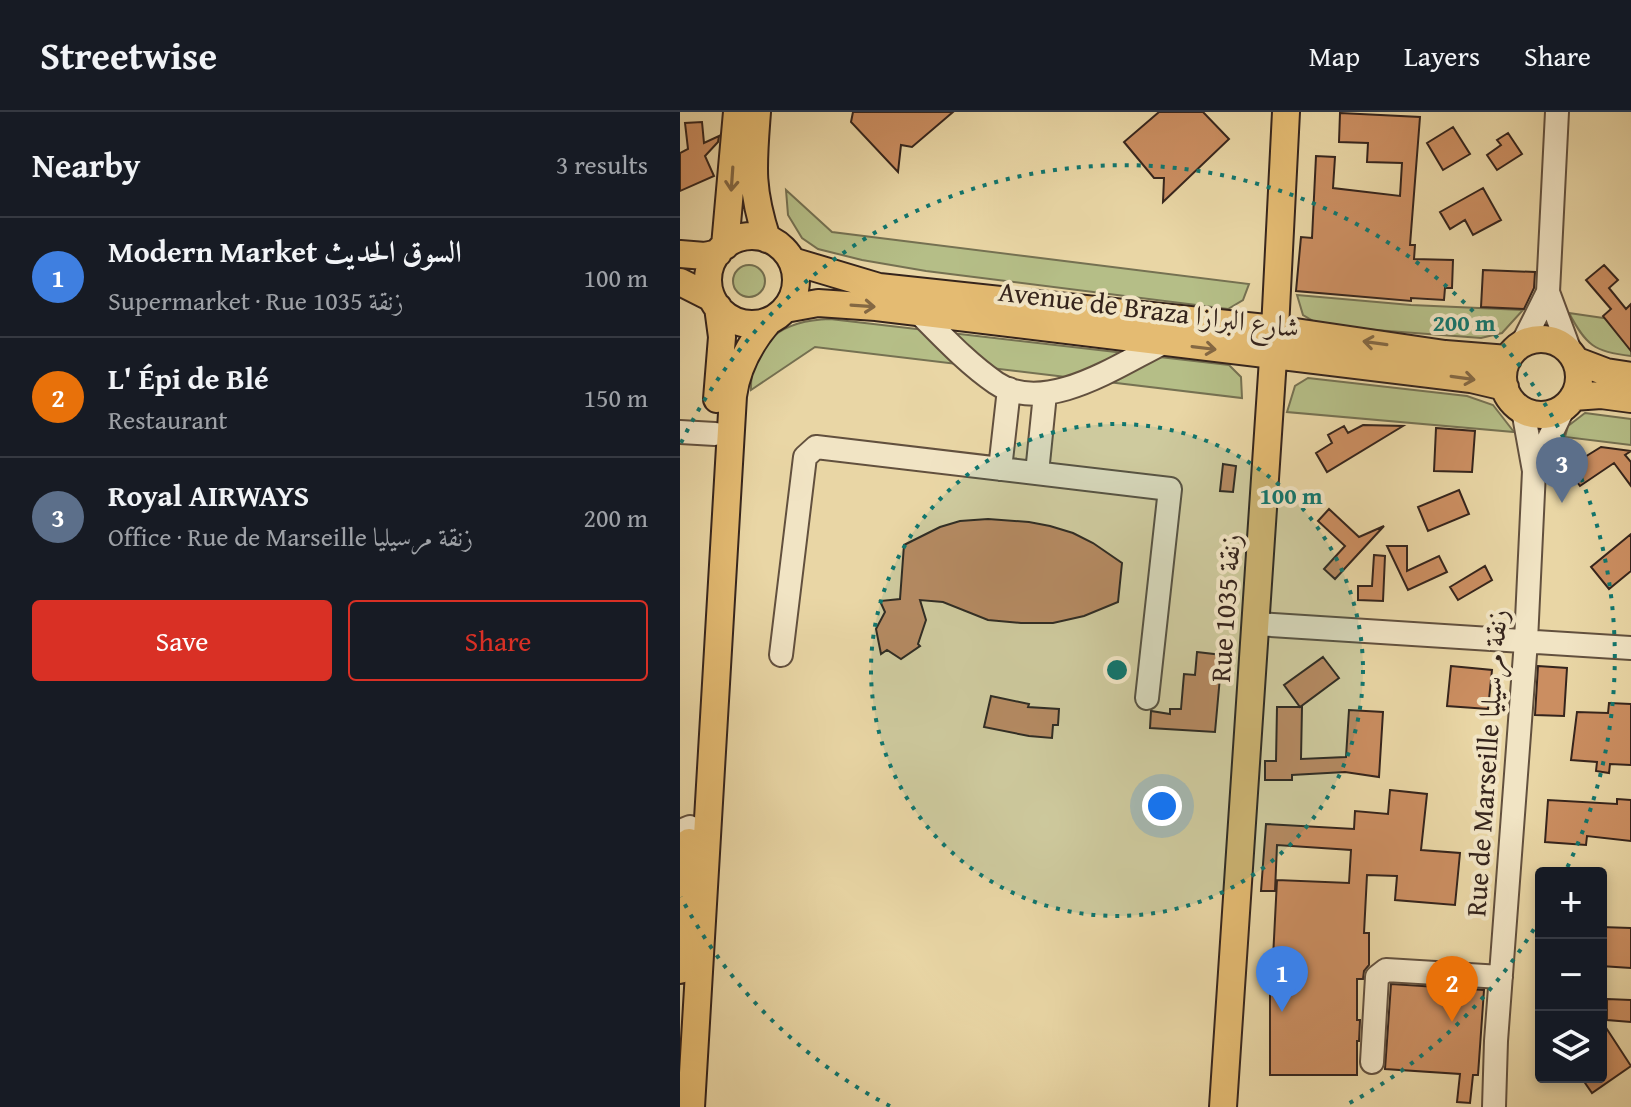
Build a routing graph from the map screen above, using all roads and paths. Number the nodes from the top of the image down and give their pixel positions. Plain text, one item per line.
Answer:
1 (737, 112) edge
2 (757, 112) edge
3 (1286, 112) edge
4 (1557, 112) edge
5 (767, 239) junction
6 (721, 249) junction
7 (680, 254) edge
8 (792, 261) junction
9 (680, 282) edge
10 (1548, 292) junction
11 (715, 303) junction
12 (918, 312) junction
13 (777, 315) junction
14 (1275, 329) junction
15 (1163, 343) junction
16 (1515, 351) junction
17 (1573, 356) junction
18 (1273, 357) junction
19 (1631, 376) edge
20 (1505, 387) junction
21 (1009, 389) junction
22 (1045, 394) junction
23 (1631, 399) edge
24 (1569, 402) junction
25 (1523, 410) junction
26 (680, 432) edge
27 (715, 434) junction
28 (1000, 469) junction
29 (1534, 471) junction
30 (1037, 473) junction
31 (1256, 624) junction
32 (1526, 641) junction
33 (1631, 648) edge
34 (781, 655) dead end
35 (1147, 698) dead end
36 (685, 829) edge
37 (680, 970) edge
38 (1501, 977) junction
39 (1372, 1062) dead end
40 (691, 1107) edge
41 (1223, 1107) edge
42 (1494, 1107) edge

1 -> 6 main road
2 - 5 main road
3 - 14 main road, Rue 1035 زنقة
4 - 10 street
5 - 6 main road
5 - 8 main road
6 - 7 main road
6 - 11 main road
8 - 13 main road
8 - 14 main road, Avenue de Braza شارع البرازا
9 - 11 main road
10 - 16 street
10 - 17 street
11 - 13 main road
11 - 27 main road
13 -> 12 main road, Avenue de Braza شارع البرازا
12 - 15 main road, Avenue de Braza شارع البرازا
12 - 21 street
13 - 40 main road
16 -> 14 main road, Avenue de Braza شارع البرازا
14 - 18 main road, Rue 1035 زنقة
15 -> 18 main road, Avenue de Braza شارع البرازا
15 - 22 street
16 - 17 main road
16 - 20 main road
17 - 19 main road
17 - 24 main road
18 -> 20 main road, Avenue de Braza شارع البرازا
18 - 31 main road, Rue 1035 زنقة
20 - 25 main road
21 - 22 street
21 - 28 street
22 - 30 street
23 - 24 main road
24 - 25 main road
24 - 29 street, Rue de Marseille زنقة مرسيليا
25 - 29 street, Rue de Marseille زنقة مرسيليا
26 - 27 street
27 - 36 main road
28 - 30 street
28 - 34 street
29 - 32 street, Rue de Marseille زنقة مرسيليا
30 - 35 street
31 - 32 street
31 - 41 main road, Rue 1035 زنقة
32 - 33 street
32 - 38 street, Rue de Marseille زنقة مرسيليا
36 - 37 main road
38 - 39 street
38 - 42 street, Rue de Marseille زنقة مرسيليا

